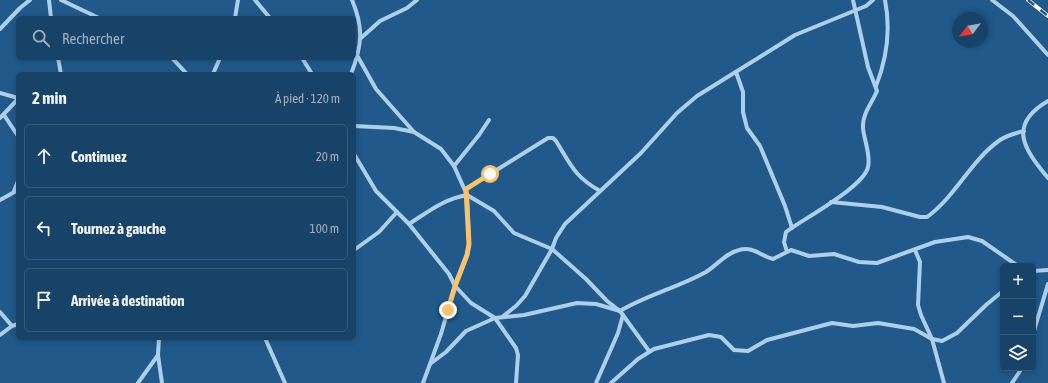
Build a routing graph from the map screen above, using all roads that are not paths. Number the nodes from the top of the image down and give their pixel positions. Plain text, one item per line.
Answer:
1 (30, 0) edge
2 (49, 0) edge
3 (61, 0) edge
4 (238, 0) edge
5 (255, 0) edge
6 (352, 0) edge
7 (417, 0) edge
8 (853, 0) edge
9 (873, 0) edge
10 (885, 0) edge
11 (992, 0) edge
12 (854, 10) junction
13 (51, 16) edge
14 (95, 16) edge
15 (235, 16) edge
16 (268, 16) edge
17 (0, 29) edge
18 (361, 38) junction
19 (1048, 55) edge
20 (358, 57) junction
21 (58, 60) edge
22 (174, 60) edge
23 (219, 60) edge
24 (303, 60) edge
25 (61, 72) edge
26 (185, 72) edge
27 (214, 72) edge
28 (311, 72) edge
29 (352, 72) edge
30 (736, 72) junction
31 (876, 86) junction
32 (0, 93) edge
33 (16, 97) edge
34 (16, 100) edge
35 (1048, 101) edge
36 (4, 115) junction
37 (0, 118) edge
38 (489, 120) dead end
39 (356, 126) edge
40 (1024, 131) junction
41 (414, 132) junction
42 (16, 133) edge
43 (356, 157) edge
44 (454, 166) junction
45 (1048, 178) edge
46 (466, 189) junction
47 (16, 190) edge
48 (600, 190) junction
49 (467, 195) junction
50 (0, 200) edge
51 (831, 202) junction
52 (397, 212) junction
53 (409, 224) junction
54 (792, 228) junction
55 (356, 249) edge
56 (552, 249) junction
57 (915, 250) junction
58 (787, 252) junction
59 (1014, 263) edge
60 (1048, 270) edge
61 (1036, 271) edge
62 (1048, 284) edge
63 (455, 286) junction
64 (1000, 293) edge
65 (620, 311) junction
66 (0, 312) edge
67 (623, 315) junction
68 (502, 317) junction
69 (495, 318) junction
70 (1036, 324) edge
71 (16, 325) edge
72 (12, 326) junction
73 (0, 335) edge
74 (932, 339) junction
75 (158, 340) edge
76 (267, 340) edge
77 (649, 351) junction
78 (158, 355) junction
79 (430, 365) junction
80 (1020, 371) edge
81 (138, 383) edge
82 (162, 383) edge
83 (285, 383) edge
84 (423, 383) edge
85 (516, 383) edge
86 (596, 383) edge
87 (611, 383) edge
88 (944, 383) edge
89 (1012, 383) edge

1 - 17 street
2 - 13 street
3 - 14 street
4 - 15 street
5 - 16 street
6 - 18 street
7 - 18 street
8 - 12 street
9 - 12 street
10 - 31 street
11 - 19 street
12 - 30 street
12 - 31 street
18 - 20 street
20 - 29 street
20 - 41 street
21 - 25 street
22 - 26 street
23 - 27 street
24 - 28 street
30 - 48 street
30 - 54 street
31 - 51 street
32 - 33 street
34 - 36 street
35 - 40 street
36 - 37 street
36 - 42 street
38 - 44 street
39 - 41 street
40 - 45 street
40 - 51 street
41 - 44 street
43 - 52 street
44 - 46 street
46 - 48 street
46 - 49 street
47 - 50 street
48 - 56 street
49 - 53 street
49 - 56 street
49 - 63 street
51 - 54 street
52 - 53 street
52 - 55 street
53 - 63 street
54 - 58 street
56 - 65 street
56 - 68 street
57 - 58 street
57 - 59 street
57 - 74 street
58 - 65 street
60 - 61 street
62 - 70 street
63 - 69 street
63 - 79 street
64 - 74 street
65 - 67 street
65 - 68 street
66 - 72 street
67 - 77 street
67 - 86 street
68 - 69 street
69 - 79 street
69 - 85 street
71 - 72 street
72 - 73 street
74 - 77 street
74 - 88 street
75 - 78 street
76 - 83 street
77 - 87 street
78 - 81 street
78 - 82 street
79 - 84 street
80 - 89 street

